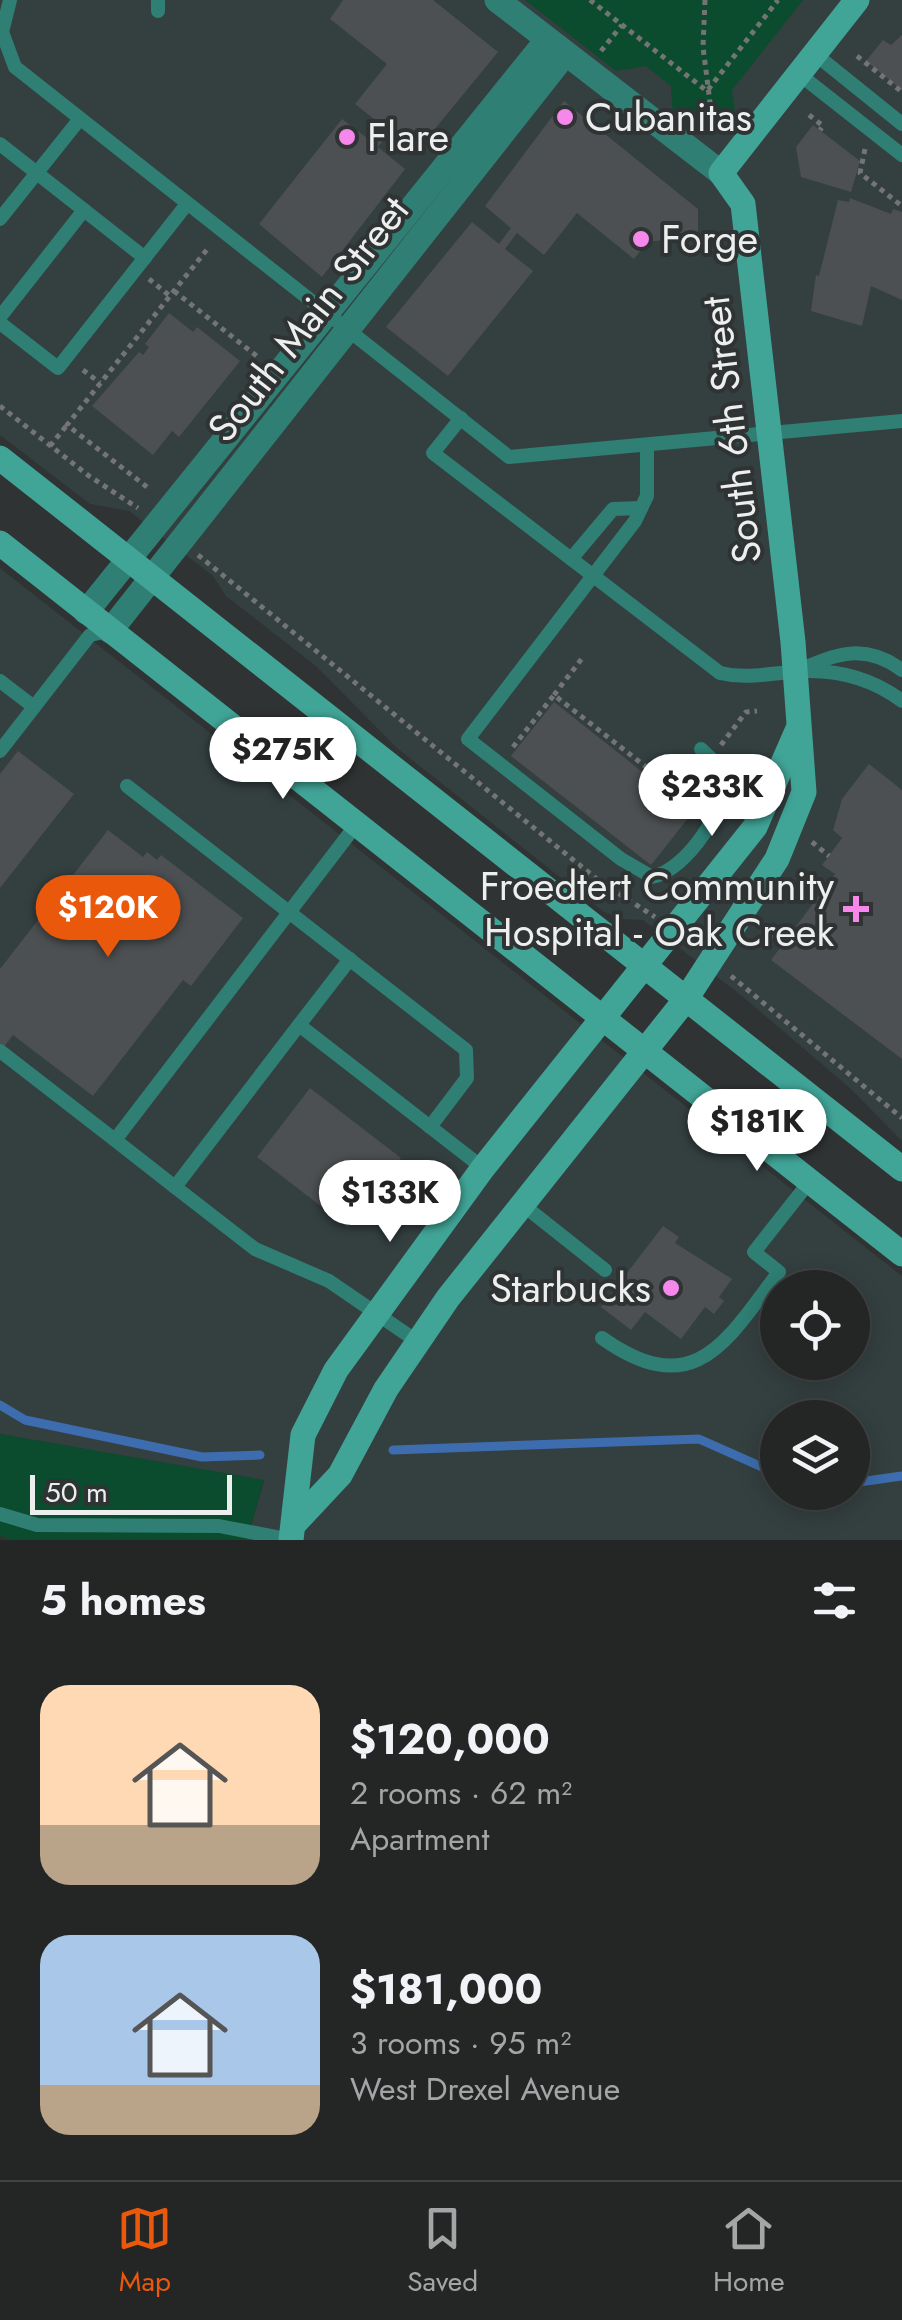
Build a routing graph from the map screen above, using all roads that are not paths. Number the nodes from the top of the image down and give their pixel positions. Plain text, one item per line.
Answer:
1 (10, 0) edge
2 (497, 0) edge
3 (857, 0) edge
4 (1, 32) edge
5 (556, 47) junction
6 (815, 54) junction
7 (799, 74) junction
8 (79, 120) junction
9 (902, 124) edge
10 (0, 144) edge
11 (902, 155) edge
12 (36, 173) junction
13 (720, 174) junction
14 (187, 204) junction
15 (84, 210) junction
16 (0, 219) edge
17 (144, 258) junction
18 (0, 320) edge
19 (338, 322) junction
20 (461, 418) junction
21 (902, 420) edge
22 (769, 433) junction
23 (647, 444) junction
24 (0, 458) edge
25 (642, 508) junction
26 (0, 543) edge
27 (571, 558) junction
28 (127, 559) junction
29 (594, 576) junction
30 (152, 578) junction
31 (96, 626) junction
32 (902, 670) edge
33 (796, 671) junction
34 (0, 680) edge
35 (902, 701) edge
36 (34, 708) junction
37 (800, 726) junction
38 (701, 749) dead end
39 (0, 752) edge
40 (127, 786) dead end
41 (356, 825) junction
42 (288, 911) junction
43 (350, 959) junction
44 (643, 966) junction
45 (686, 999) junction
46 (601, 1018) junction
47 (299, 1026) junction
48 (0, 1051) edge
49 (644, 1052) junction
50 (430, 1127) junction
51 (115, 1140) junction
52 (483, 1168) junction
53 (902, 1168) edge
54 (810, 1180) junction
55 (175, 1187) junction
56 (523, 1205) junction
57 (902, 1254) edge
58 (604, 1270) dead end
59 (374, 1314) junction
60 (602, 1338) dead end
61 (418, 1342) junction
62 (0, 1514) edge
63 (293, 1535) edge

1 - 4 lane
2 - 5 street
3 - 6 street
4 - 8 lane
5 - 13 street
5 - 19 street, South Main Street
6 - 7 street
6 - 9 lane
7 - 11 lane
7 - 13 street
8 - 12 lane
8 - 14 lane
10 - 12 lane
12 - 15 lane
12 - 16 lane
13 - 22 street, South 6th Street
14 - 17 lane
14 - 19 lane
15 - 17 lane
15 - 18 lane
17 - 18 lane
19 - 20 lane
19 - 28 street, South Main Street
19 - 30 street, South Main Street
20 - 23 lane
20 - 27 lane
21 - 22 lane
22 - 23 lane
22 - 33 street, South 6th Street
23 - 25 lane
24 - 28 street
25 - 27 lane
25 - 29 lane
26 - 31 street
27 - 29 lane
28 - 30 street
28 - 31 street, South Main Street
29 - 33 lane
29 - 38 lane
30 - 31 street, South Main Street
30 - 44 street
31 - 36 lane
31 - 41 street
32 - 33 lane
33 - 35 lane
33 - 37 street, South 6th Street
34 - 36 lane
36 - 39 lane
37 - 44 street, South 6th Street
37 - 45 street, South 6th Street
40 - 42 lane
41 - 42 lane
41 - 46 street
42 - 43 lane
42 - 51 lane
43 - 47 lane
43 - 50 lane
44 - 45 street
44 - 46 street, South 6th Street
45 - 49 street, South 6th Street
45 - 53 street
46 - 49 street
46 - 52 street, South 6th Street
47 - 50 lane
47 - 55 lane
48 - 51 lane
49 - 54 street
49 - 56 street, South 6th Street
50 - 52 lane
51 - 55 lane
52 - 59 street, South 6th Street
54 - 57 street
54 - 60 lane
55 - 59 lane
56 - 58 lane
56 - 61 street, South 6th Street
59 - 61 lane
59 - 63 street, South 6th Street
61 - 63 street, South 6th Street
62 - 63 lane

